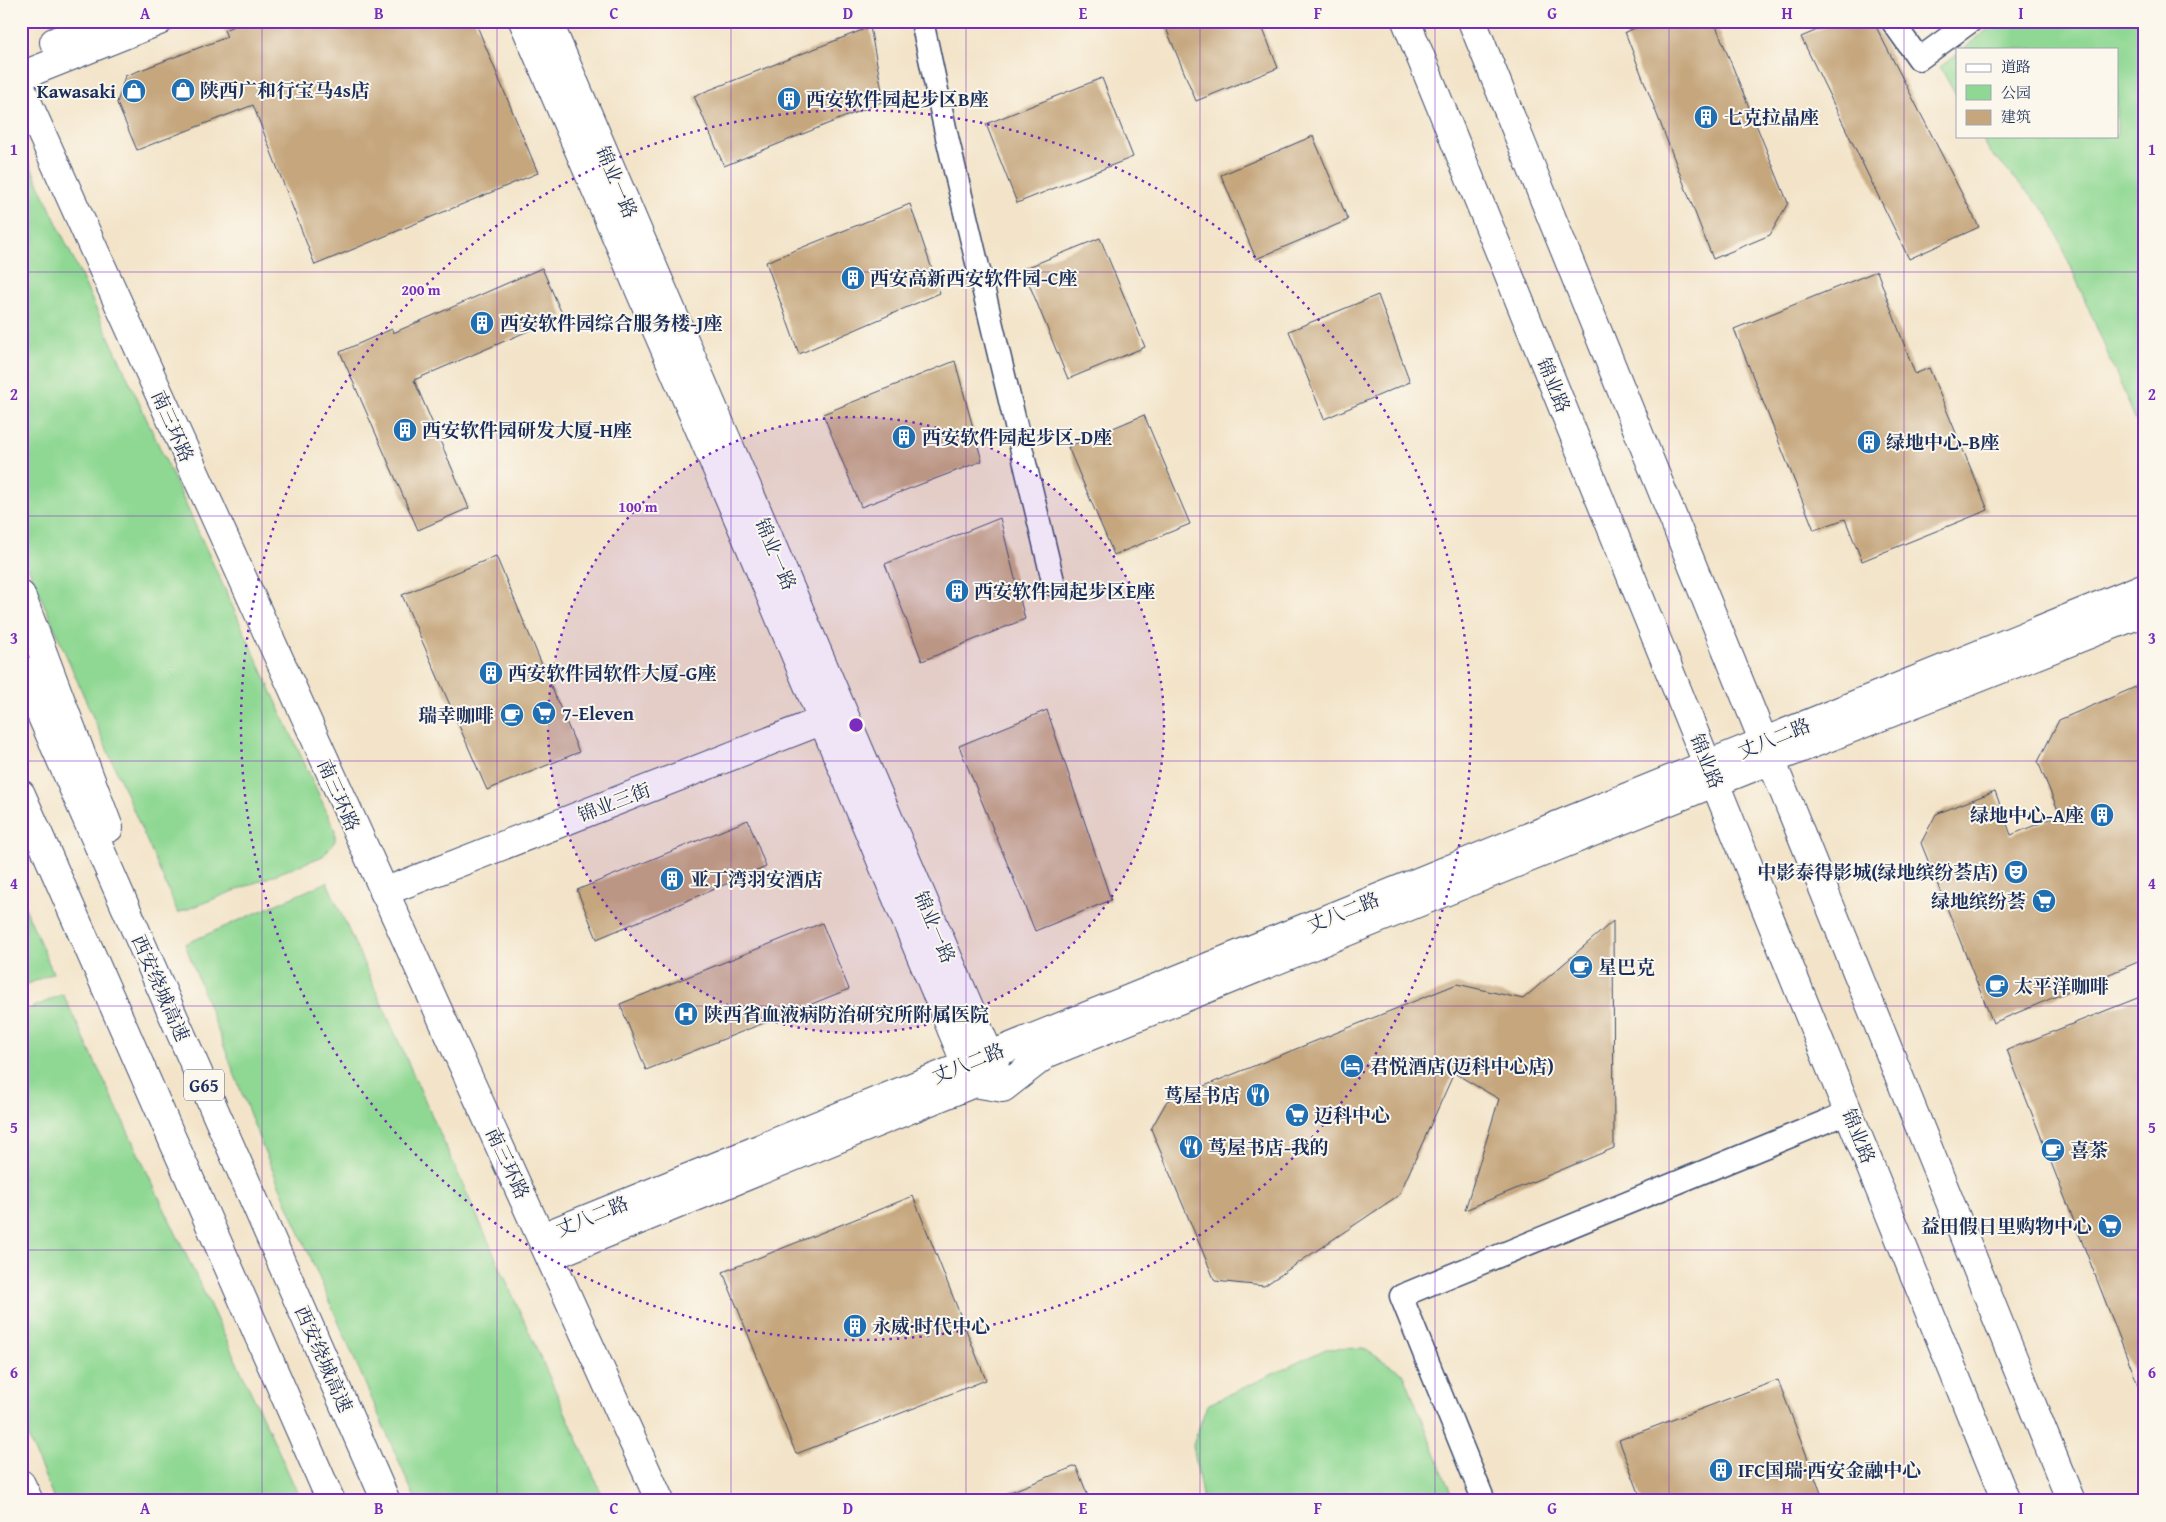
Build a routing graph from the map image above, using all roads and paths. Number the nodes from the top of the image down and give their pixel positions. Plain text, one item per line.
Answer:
1 (106, 21) edge
2 (159, 21) edge
3 (524, 21) edge
4 (548, 21) edge
5 (922, 21) edge
6 (1406, 21) edge
7 (1472, 21) edge
8 (1892, 21) edge
9 (1971, 21) edge
10 (21, 55) edge
11 (21, 76) edge
12 (21, 88) edge
13 (1054, 585) dead end
14 (2145, 587) edge
15 (21, 595) edge
16 (2145, 612) edge
17 (21, 668) edge
18 (833, 717) junction
19 (1769, 751) junction
20 (1712, 773) junction
21 (21, 794) edge
22 (21, 801) edge
23 (38, 833) junction
24 (384, 892) junction
25 (164, 993) junction
26 (977, 1067) junction
27 (1849, 1112) junction
28 (546, 1246) junction
29 (21, 1484) edge
30 (29, 1501) edge
31 (331, 1501) edge
32 (386, 1501) edge
33 (660, 1501) edge
34 (1484, 1501) edge
35 (2006, 1501) edge
36 (2071, 1501) edge

1 - 10 main road
2 - 11 main road
3 - 18 main road, 锦业一路
4 - 18 main road, 锦业一路
5 - 13 street
6 - 20 main road, 锦业路
7 - 19 main road
8 - 9 street
12 - 24 main road, 南三环路
14 - 19 main road, 丈八二路
15 - 25 main road
16 - 19 main road, 丈八二路
17 - 25 main road, 西安绕城高速 / G65
18 - 24 main road, 锦业三街
18 - 26 main road, 锦业一路
19 - 20 main road, 丈八二路
19 - 36 main road
20 - 26 main road, 丈八二路
20 - 26 main road, 丈八二路
20 - 27 main road, 锦业路
21 - 23 main road, G65
22 - 23 main road
23 - 31 main road, G65
24 - 28 main road, 南三环路
25 - 32 main road, 西安绕城高速 / G65
26 - 28 main road, 丈八二路
27 - 34 street
27 - 35 main road, 锦业路
28 - 33 main road, 南三环路
29 - 30 main road

